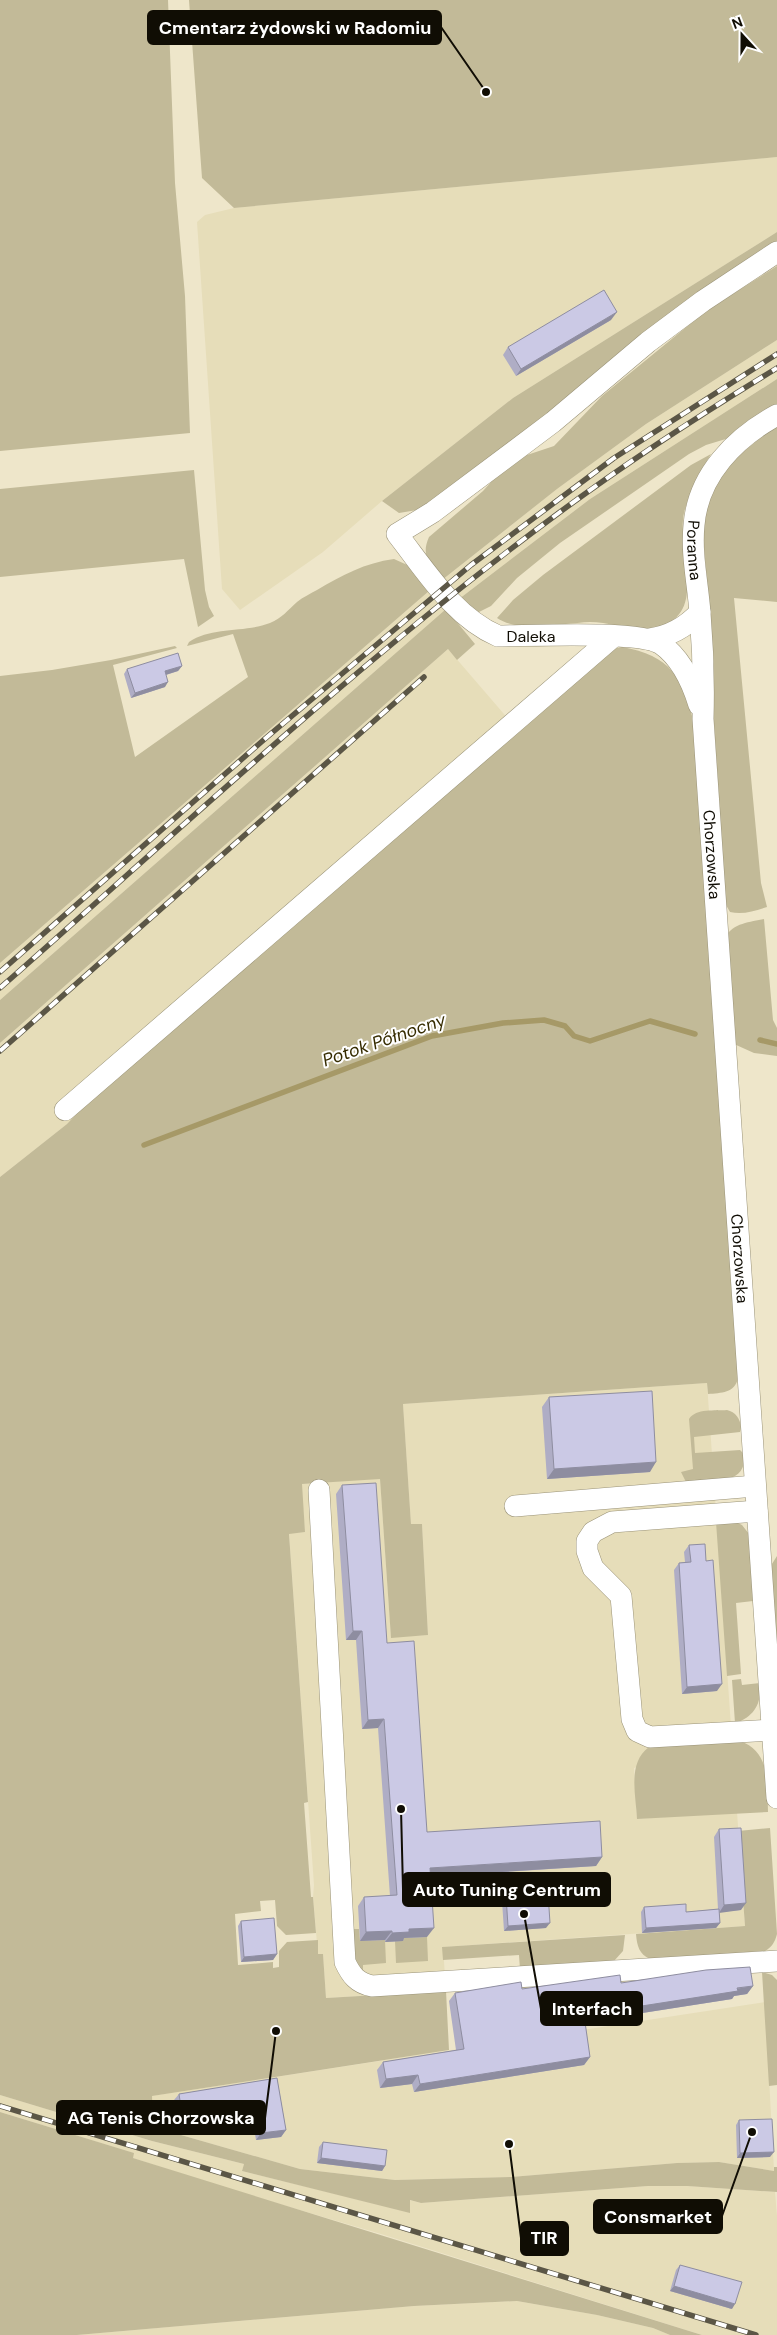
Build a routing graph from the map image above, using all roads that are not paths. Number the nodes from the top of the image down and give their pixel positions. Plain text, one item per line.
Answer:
1 (777, 252) edge
2 (777, 414) edge
3 (700, 612) junction
4 (614, 636) junction
5 (650, 639) junction
6 (703, 719) junction
7 (65, 1110) dead end
8 (755, 1486) junction
9 (319, 1490) dead end
10 (515, 1506) dead end
11 (757, 1511) junction
12 (772, 1730) junction
13 (777, 1798) edge
14 (777, 1961) edge

1 - 4 street, Daleka
2 - 3 street, Poranna
3 - 5 street, Daleka
3 - 6 street, Poranna
4 - 5 street, Daleka
4 - 7 street
5 - 6 street
6 - 8 street, Chorzowska
8 - 10 street
8 - 11 street, Chorzowska
9 - 14 street
11 - 12 street, Chorzowska
11 - 12 street
12 - 13 street, Chorzowska

